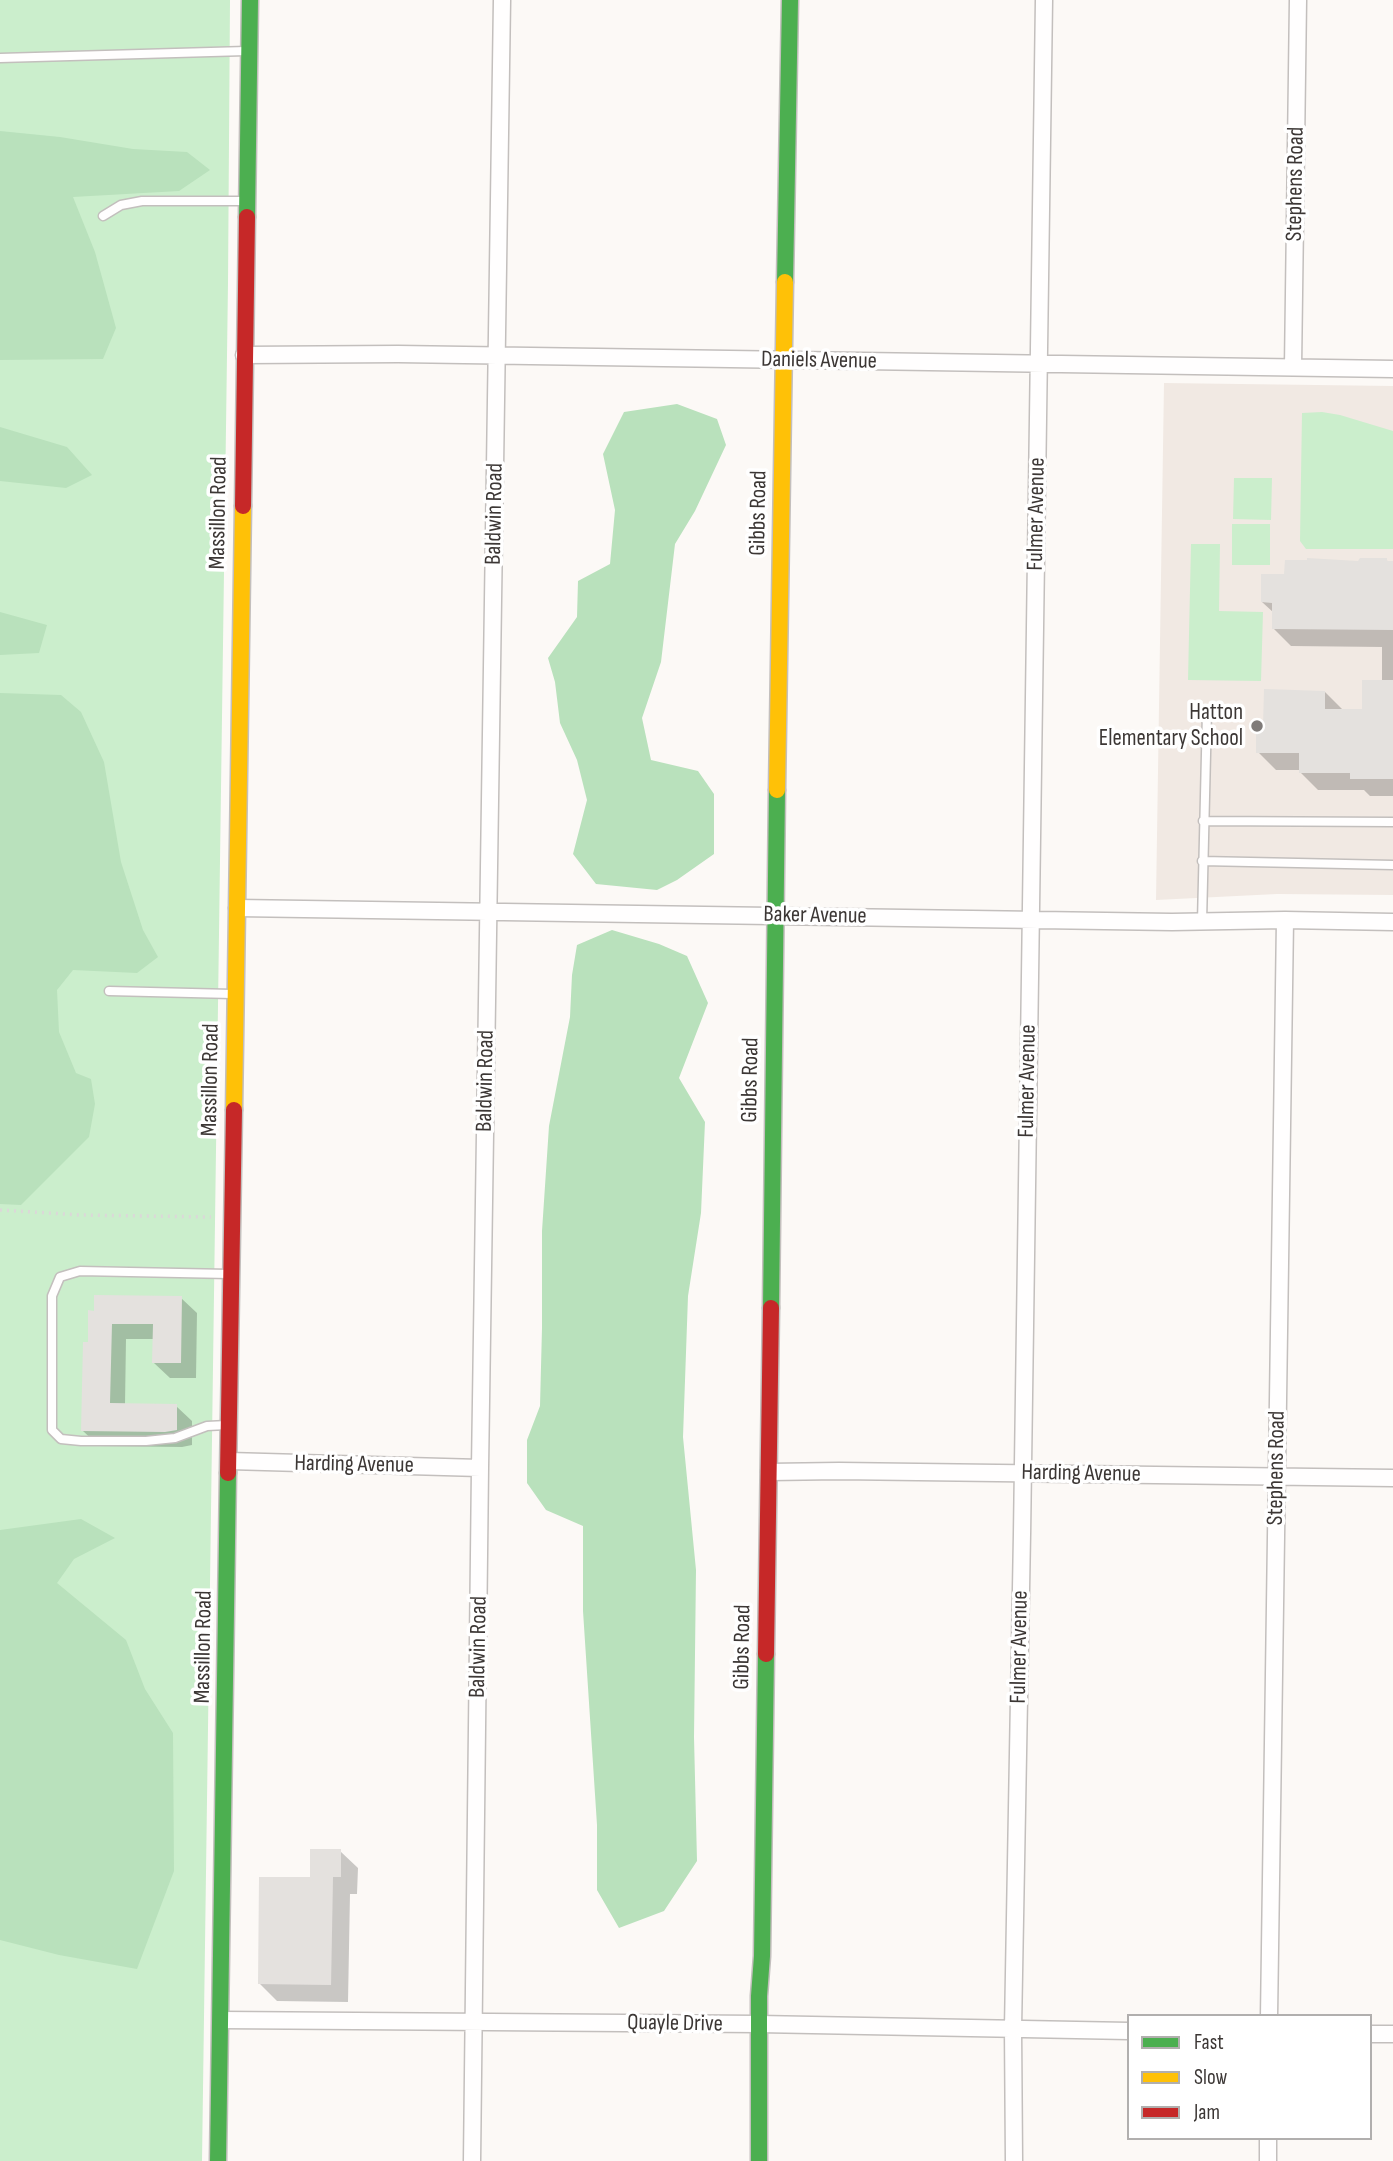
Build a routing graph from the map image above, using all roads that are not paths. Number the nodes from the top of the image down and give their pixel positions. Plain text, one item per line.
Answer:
1 (250, 0) edge
2 (502, 0) edge
3 (790, 0) edge
4 (1044, 0) edge
5 (1298, 0) edge
6 (249, 51) junction
7 (0, 58) edge
8 (247, 201) junction
9 (103, 216) dead end
10 (244, 355) junction
11 (497, 356) junction
12 (784, 360) junction
13 (1039, 364) junction
14 (1293, 367) junction
15 (1393, 369) edge
16 (1207, 712) dead end
17 (1203, 821) junction
18 (1393, 822) edge
19 (1202, 861) junction
20 (1393, 865) edge
21 (237, 908) junction
22 (488, 911) junction
23 (774, 915) junction
24 (1031, 920) junction
25 (1285, 920) junction
26 (1202, 922) junction
27 (1393, 922) edge
28 (110, 991) dead end
29 (235, 994) junction
30 (231, 1274) junction
31 (230, 1425) junction
32 (229, 1461) junction
33 (480, 1468) junction
34 (769, 1472) junction
35 (1022, 1474) junction
36 (1277, 1478) junction
37 (1393, 1478) edge
38 (1269, 2014) edge
39 (221, 2020) junction
40 (474, 2022) junction
41 (759, 2024) junction
42 (1013, 2028) junction
43 (1127, 2031) edge
44 (1372, 2034) edge
45 (1393, 2034) edge
46 (1268, 2140) edge
47 (218, 2161) edge
48 (472, 2161) edge
49 (759, 2161) edge
50 (1014, 2161) edge
51 (1268, 2161) edge

1 - 6 street, Massillon Road
2 - 11 street, Baldwin Road
3 - 12 street, Gibbs Road
4 - 13 street, Fulmer Avenue
5 - 14 street, Stephens Road
6 - 7 lane
6 - 8 street, Massillon Road
8 - 9 lane
8 - 10 street, Massillon Road
10 - 11 street, Daniels Avenue
10 - 21 street, Massillon Road
11 - 12 street, Daniels Avenue
11 - 22 street, Baldwin Road
12 - 13 street, Daniels Avenue
12 - 23 street, Gibbs Road
13 - 14 street, Daniels Avenue
13 - 24 street, Fulmer Avenue
14 - 15 street, Daniels Avenue
16 - 17 lane
17 - 18 lane
17 - 19 lane
19 - 20 lane
19 - 26 lane
21 - 22 street, Baker Avenue
21 - 29 street, Massillon Road
22 - 23 street, Baker Avenue
22 - 33 street, Baldwin Road
23 - 24 street, Baker Avenue
23 - 34 street, Gibbs Road
24 - 26 street, Baker Avenue
24 - 35 street, Fulmer Avenue
25 - 26 street, Baker Avenue
25 - 27 street, Baker Avenue
25 - 36 street, Stephens Road
28 - 29 lane
29 - 30 street, Massillon Road
30 - 31 street, Massillon Road
30 - 31 lane
31 - 32 street, Massillon Road
32 - 33 street, Harding Avenue
32 - 39 street, Massillon Road
33 - 40 street, Baldwin Road
34 - 35 street, Harding Avenue
34 - 41 street, Gibbs Road
35 - 36 street, Harding Avenue
35 - 42 street, Fulmer Avenue
36 - 37 street, Harding Avenue
36 - 38 street, Stephens Road
39 - 40 street, Quayle Drive
39 - 47 street, Massillon Road
40 - 41 street, Quayle Drive
40 - 48 street, Baldwin Road
41 - 42 street, Quayle Drive
41 - 49 street, Gibbs Road
42 - 43 street, Quayle Drive
42 - 50 street, Fulmer Avenue
44 - 45 street
46 - 51 street

